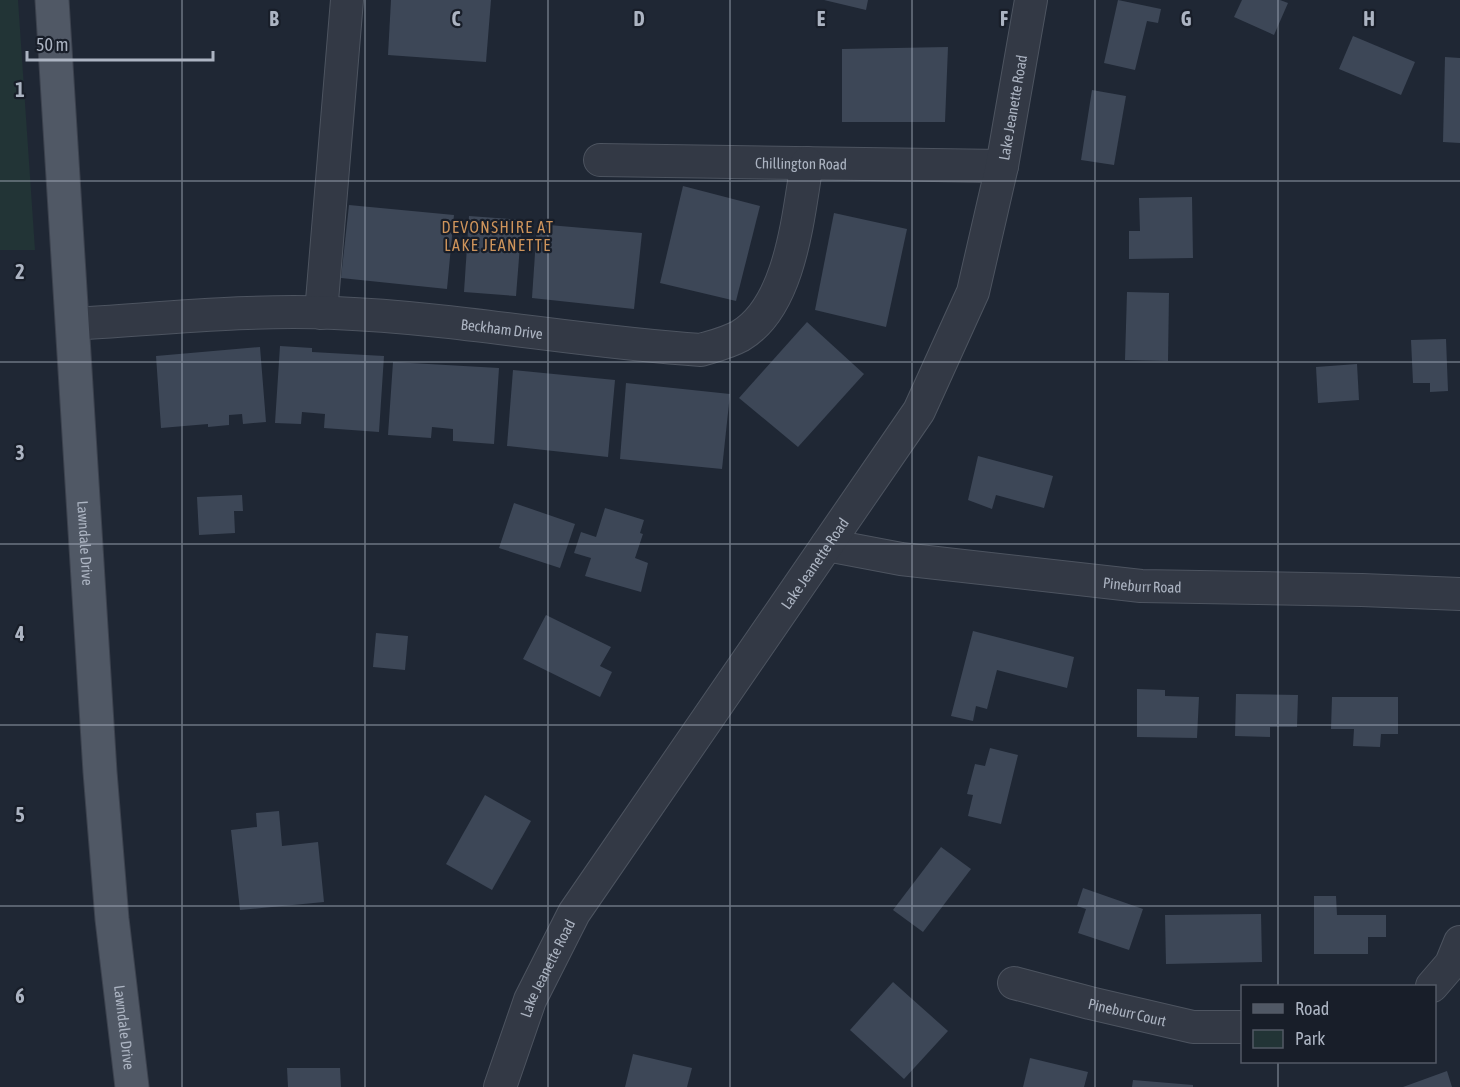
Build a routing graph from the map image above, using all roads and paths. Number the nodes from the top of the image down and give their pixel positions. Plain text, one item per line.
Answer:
1 (52, 0) edge
2 (347, 0) edge
3 (1031, 0) edge
4 (600, 160) dead end
5 (807, 163) junction
6 (1002, 166) junction
7 (321, 313) junction
8 (73, 324) junction
9 (827, 544) junction
10 (1460, 594) edge
11 (1460, 942) edge
12 (1014, 983) dead end
13 (1434, 985) edge
14 (1241, 1027) edge
15 (132, 1087) edge
16 (500, 1087) edge

1 - 8 main road, Lawndale Drive
2 - 7 street
3 - 6 street, Lake Jeanette Road
4 - 5 street, Chillington Road
5 - 6 street, Chillington Road
5 - 7 street, Beckham Drive
6 - 9 street, Lake Jeanette Road
7 - 8 street, Beckham Drive
8 - 15 main road, Lawndale Drive
9 - 10 street, Pineburr Road
9 - 16 street, Lake Jeanette Road
11 - 13 street
12 - 14 street, Pineburr Court

